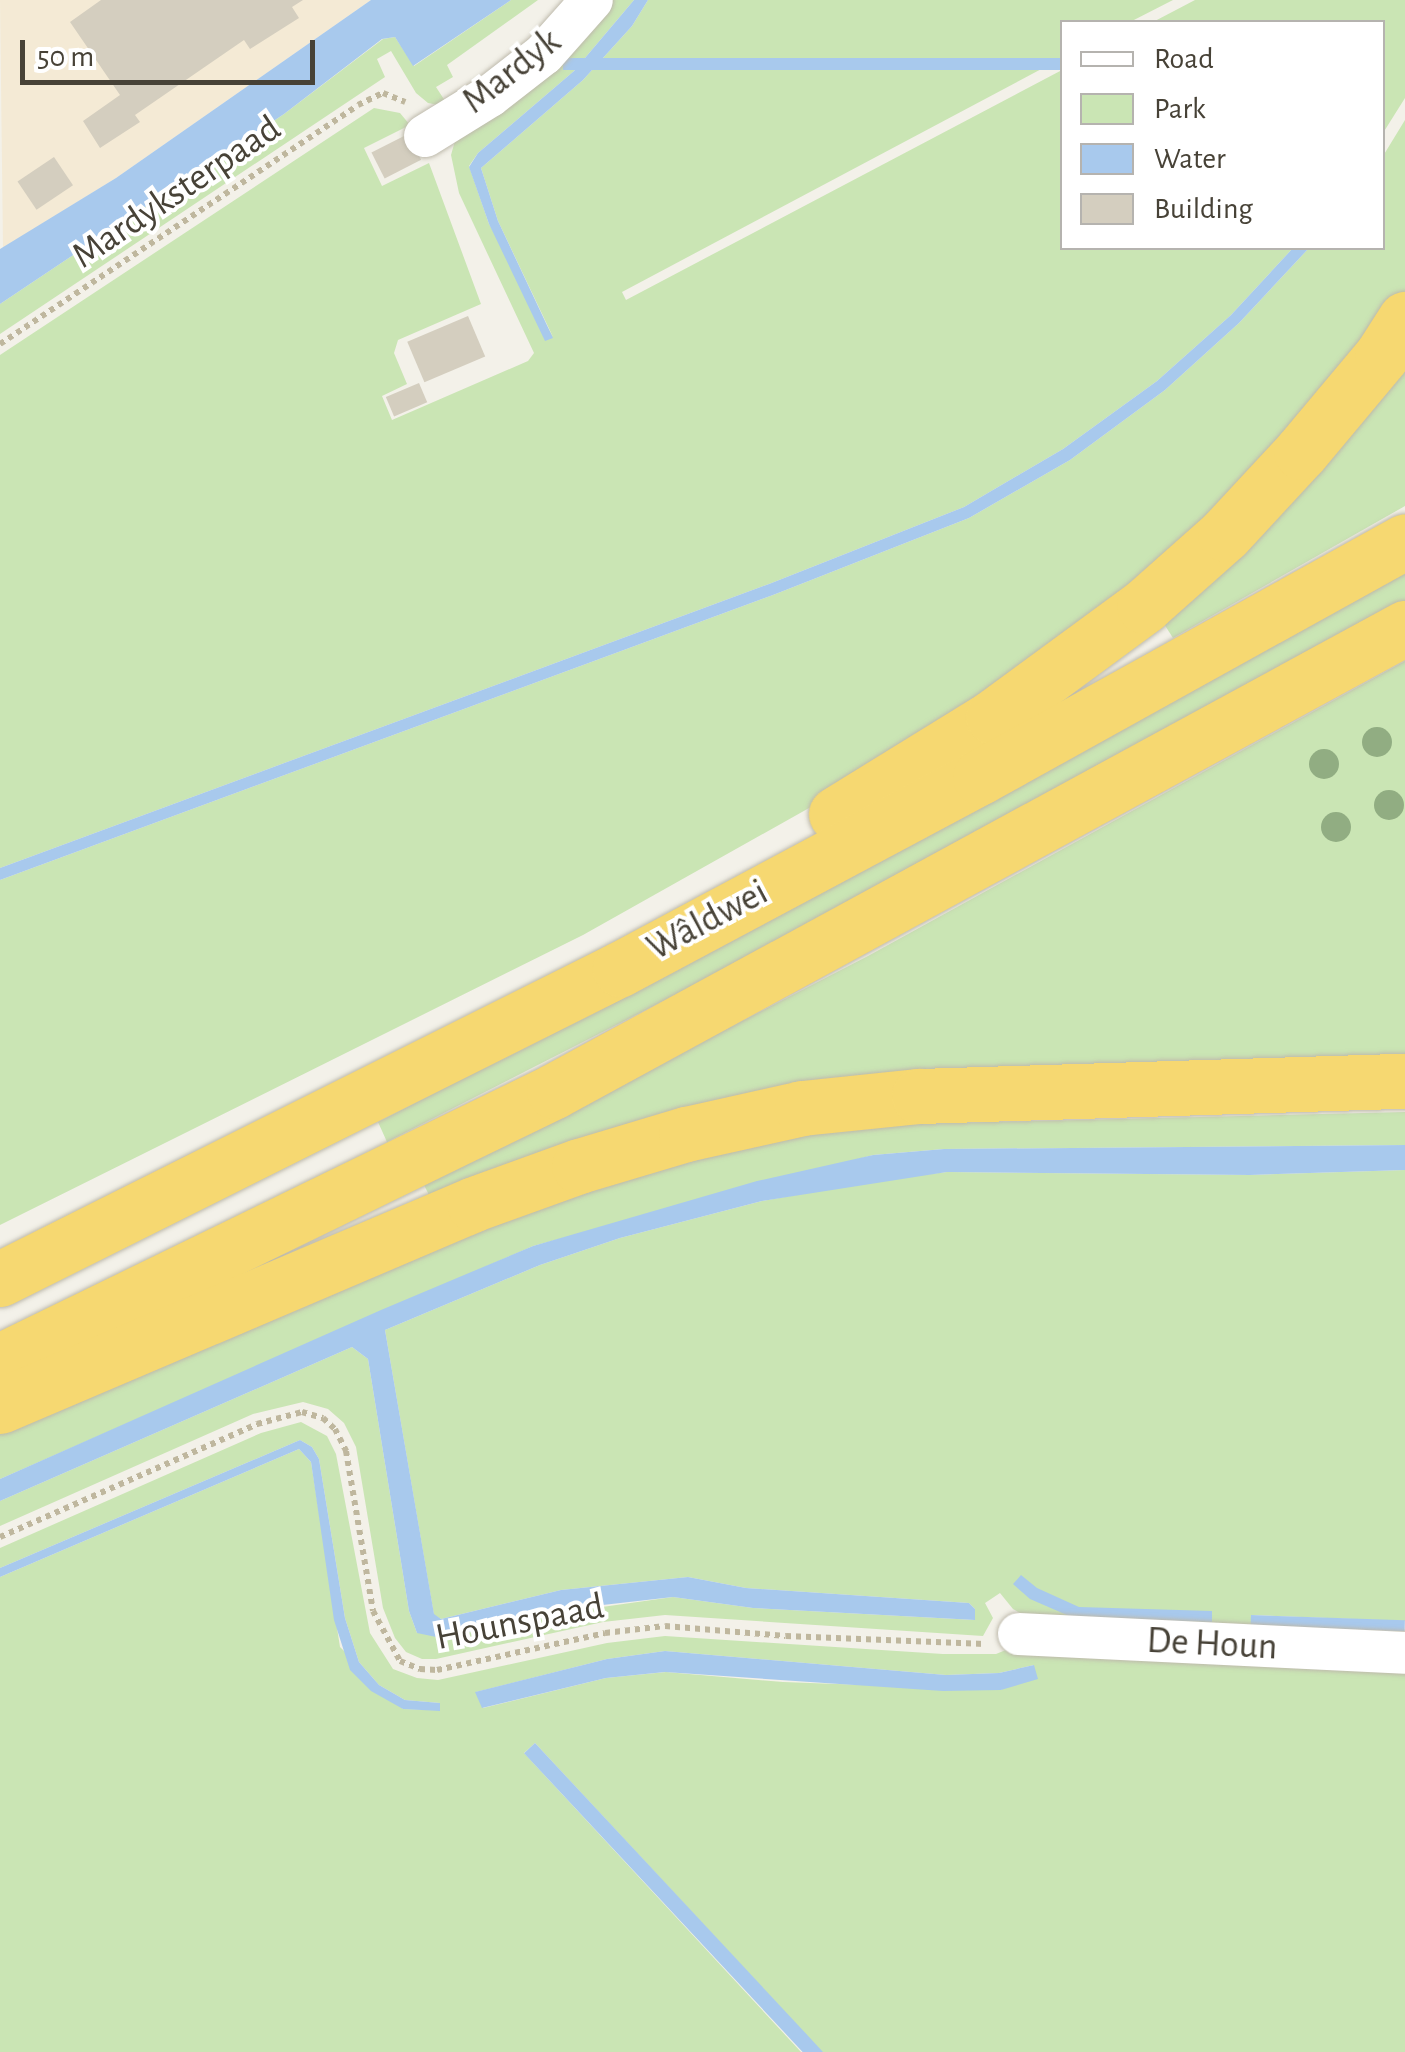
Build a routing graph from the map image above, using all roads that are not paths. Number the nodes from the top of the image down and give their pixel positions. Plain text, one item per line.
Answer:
1 (592, 0) edge
2 (425, 136) road end
3 (1405, 319) edge
4 (1405, 541) edge
5 (1405, 628) edge
6 (620, 969) junction
7 (1405, 1081) edge
8 (0, 1279) edge
9 (0, 1361) edge
10 (0, 1406) edge
11 (1019, 1634) road end
12 (1405, 1653) edge

1 - 2 street, Mardyk
3 - 6 highway
4 - 6 highway, Wâldwei
5 - 9 highway, Wâldwei
6 - 8 highway, Wâldwei
7 - 10 highway
11 - 12 street, De Houn

